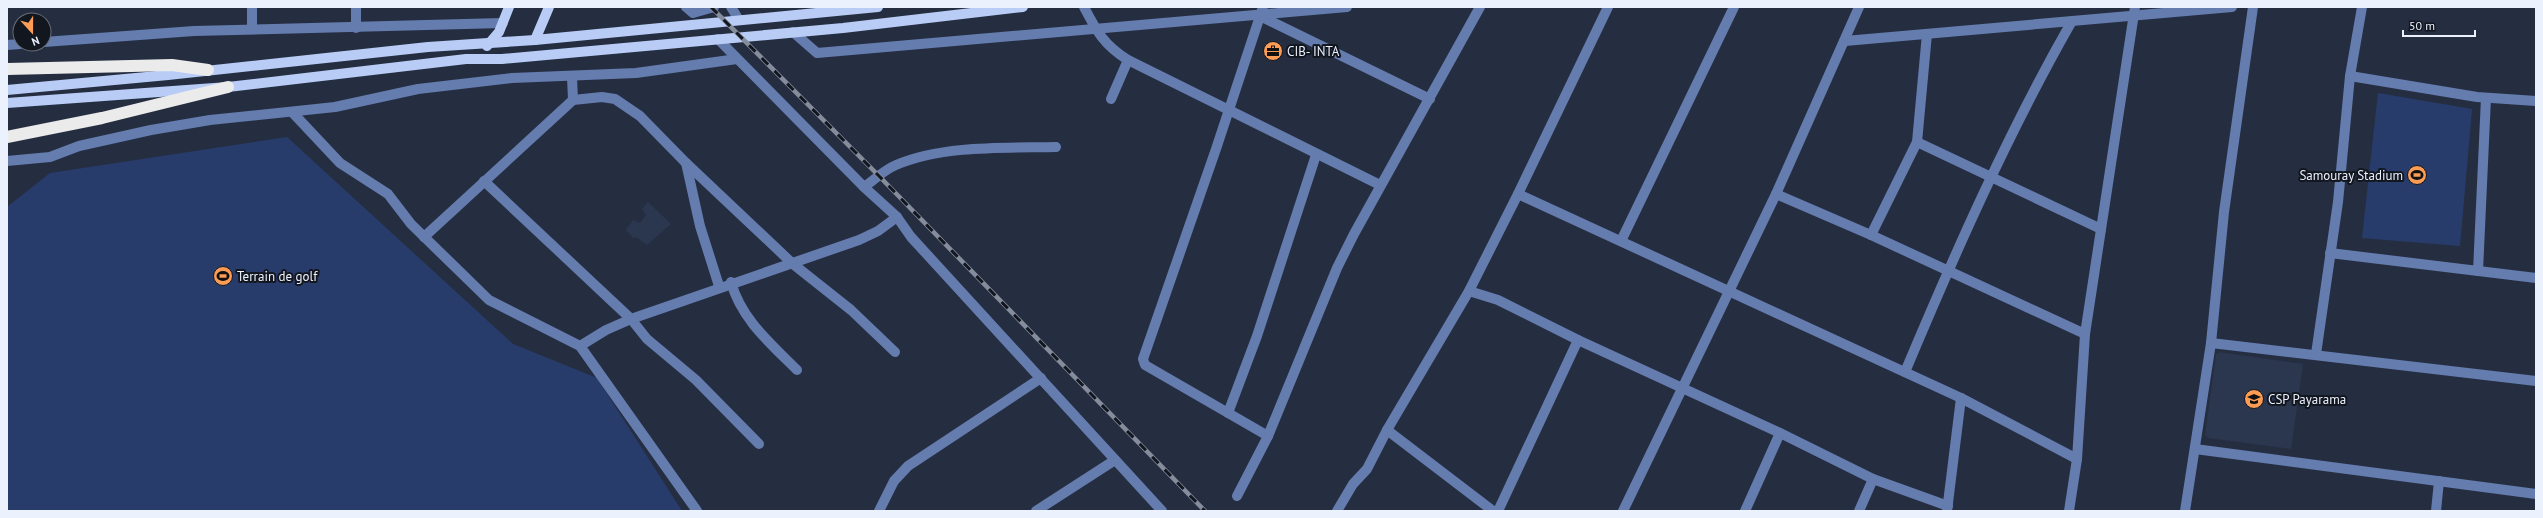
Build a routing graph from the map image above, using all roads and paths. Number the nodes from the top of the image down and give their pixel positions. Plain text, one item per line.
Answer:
1 (252, 7) edge
2 (356, 7) edge
3 (509, 7) edge
4 (549, 7) edge
5 (686, 7) edge
6 (714, 7) edge
7 (731, 7) edge
8 (878, 7) edge
9 (1023, 7) edge
10 (1084, 7) edge
11 (1347, 7) edge
12 (1480, 7) edge
13 (1608, 7) edge
14 (1734, 7) edge
15 (1858, 7) edge
16 (2232, 7) edge
17 (2254, 7) edge
18 (2362, 7) edge
19 (1262, 11) edge
20 (2135, 11) edge
21 (739, 20) junction
22 (2072, 20) junction
23 (503, 23) junction
24 (252, 28) junction
25 (356, 28) junction
26 (1096, 30) junction
27 (793, 32) junction
28 (1927, 34) junction
29 (718, 39) junction
30 (535, 40) junction
31 (52, 41) edge
32 (1845, 42) junction
33 (491, 44) junction
34 (466, 59) junction
35 (502, 59) junction
36 (737, 59) junction
37 (1128, 60) junction
38 (7, 69) edge
39 (208, 70) junction
40 (2350, 76) junction
41 (572, 77) junction
42 (228, 87) junction
43 (7, 90) edge
44 (1112, 98) dead end
45 (2486, 98) junction
46 (1430, 99) junction
47 (573, 100) junction
48 (2536, 101) edge
49 (7, 103) edge
50 (1228, 111) junction
51 (293, 113) junction
52 (7, 137) edge
53 (1917, 142) junction
54 (1056, 147) dead end
55 (1316, 155) junction
56 (7, 162) edge
57 (686, 162) junction
58 (1992, 178) junction
59 (484, 181) junction
60 (1380, 186) junction
61 (864, 188) junction
62 (1518, 194) junction
63 (1776, 194) junction
64 (897, 217) junction
65 (2101, 229) junction
66 (1871, 235) junction
67 (424, 237) junction
68 (1621, 241) junction
69 (2330, 253) junction
70 (793, 264) junction
71 (1948, 270) junction
72 (2478, 271) junction
73 (2536, 278) edge
74 (732, 282) junction
75 (719, 286) junction
76 (1469, 291) junction
77 (1730, 291) junction
78 (631, 319) junction
79 (2085, 334) junction
80 (1578, 340) junction
81 (2211, 343) junction
82 (580, 346) junction
83 (895, 352) dead end
84 (2316, 354) junction
85 (798, 370) dead end
86 (1905, 372) junction
87 (1041, 378) junction
88 (2536, 381) edge
89 (1683, 388) junction
90 (1961, 398) junction
91 (1228, 413) junction
92 (1387, 430) junction
93 (1780, 433) junction
94 (1268, 436) junction
95 (759, 444) dead end
96 (2194, 449) junction
97 (2077, 458) junction
98 (1115, 460) junction
99 (1873, 479) junction
100 (2439, 481) junction
101 (2536, 494) edge
102 (1238, 496) dead end
103 (1948, 508) edge
104 (697, 511) edge
105 (879, 511) edge
106 (1036, 511) edge
107 (1162, 511) edge
108 (1337, 511) edge
109 (1493, 511) edge
110 (1498, 511) edge
111 (1623, 511) edge
112 (1745, 511) edge
113 (1859, 511) edge
114 (2069, 511) edge
115 (2184, 511) edge
116 (2436, 511) edge

1 - 24 street
2 - 25 street
3 - 23 main road
4 - 30 main road
5 - 6 street
7 - 21 street
8 - 21 main road
9 - 27 main road
10 - 26 street
11 - 19 street
12 - 46 street
13 - 62 street
14 - 68 street
15 - 32 street
16 - 20 street
17 - 81 street
18 - 40 street
19 - 26 street
19 - 46 street
19 - 50 street
20 - 22 street
20 - 65 street
21 - 30 main road
22 - 28 street
22 - 58 street
23 - 25 street
23 - 33 main road
24 - 25 street
24 - 31 street
26 - 27 street
26 - 37 street
27 - 29 main road
28 - 32 street
28 - 53 street
29 - 35 main road
29 - 36 street
30 - 33 main road
30 - 35 main road
32 - 63 street
33 - 34 main road
33 - 39 main road
34 - 35 main road
34 - 42 main road
36 - 41 street
36 - 61 street
37 - 44 street
37 - 50 street
38 - 39 highway
39 - 43 main road
40 - 45 street
40 - 69 street
41 - 47 street
41 - 51 street
42 - 49 main road
42 - 52 highway
45 - 48 street
45 - 72 street
46 - 60 street
47 - 57 street
47 - 59 street
50 - 55 street
50 - 91 street
51 - 56 street
51 - 67 street
53 - 58 street
53 - 66 street
54 - 61 street
55 - 60 street
55 - 91 street
57 - 70 street
57 - 75 street
58 - 65 street
58 - 71 street
59 - 67 street
59 - 78 street
60 - 94 street
61 - 64 street
62 - 68 street
62 - 76 street
63 - 66 street
63 - 77 street
64 - 70 street
64 - 87 street
65 - 79 street
66 - 71 street
67 - 82 street
68 - 77 street
69 - 72 street
69 - 84 street
70 - 74 street
70 - 83 street
71 - 79 street
71 - 86 street
72 - 73 street
74 - 75 street
74 - 85 street
75 - 78 street
76 - 80 street
76 - 92 street
77 - 86 street
77 - 89 street
78 - 82 street
78 - 95 street
79 - 97 street
80 - 89 street
80 - 110 street
81 - 84 street
81 - 96 street
82 - 104 street
84 - 88 street
86 - 90 street
87 - 98 street
87 - 105 street
89 - 93 street
89 - 111 street
90 - 97 street
90 - 103 street
91 - 94 street
92 - 108 street
92 - 109 street
93 - 99 street
93 - 112 street
94 - 102 street
96 - 100 street
96 - 115 street
97 - 114 street
98 - 106 street
98 - 107 street
99 - 103 street
99 - 113 street
100 - 101 street
100 - 116 street

